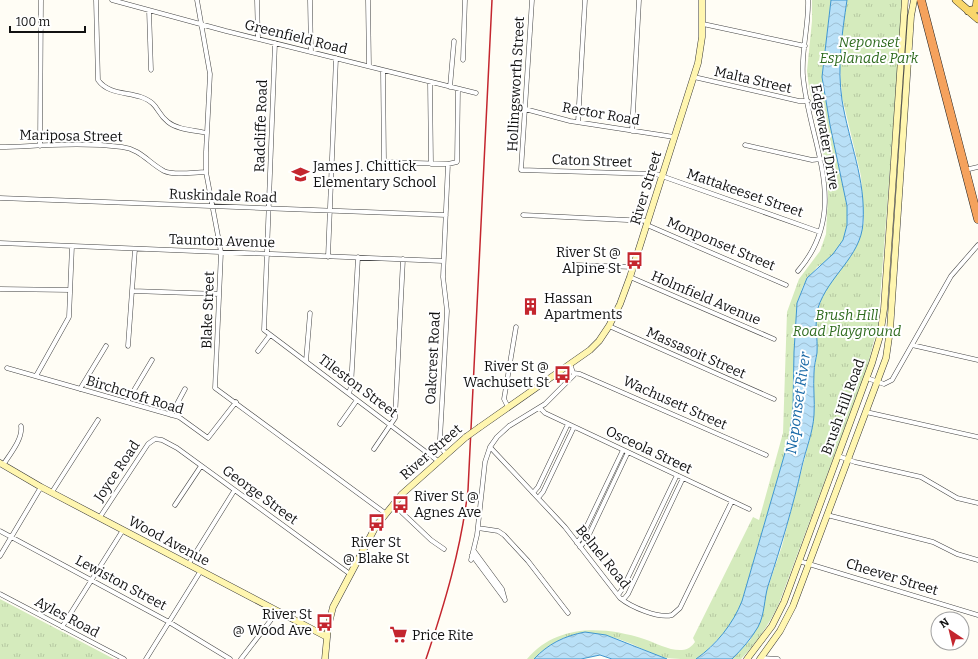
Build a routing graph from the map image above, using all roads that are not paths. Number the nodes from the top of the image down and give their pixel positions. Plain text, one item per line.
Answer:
1 (41, 0) edge
2 (96, 0) edge
3 (112, 0) edge
4 (198, 0) edge
5 (257, 0) edge
6 (310, 0) edge
7 (368, 0) edge
8 (465, 0) edge
9 (532, 0) edge
10 (585, 0) edge
11 (639, 0) edge
12 (702, 0) edge
13 (808, 0) edge
14 (905, 0) edge
15 (914, 0) edge
16 (921, 0) edge
17 (956, 0) edge
18 (977, 0) edge
19 (149, 10) junction
20 (968, 11) junction
21 (978, 20) edge
22 (202, 23) junction
23 (703, 24) junction
24 (258, 38) junction
25 (454, 41) dead end
26 (274, 43) junction
27 (805, 46) junction
28 (311, 52) junction
29 (336, 58) junction
30 (463, 60) dead end
31 (369, 66) junction
32 (151, 70) dead end
33 (383, 70) junction
34 (694, 77) junction
35 (430, 82) junction
36 (450, 87) junction
37 (458, 89) junction
38 (476, 93) dead end
39 (808, 101) junction
40 (525, 109) junction
41 (578, 122) junction
42 (632, 131) junction
43 (207, 133) junction
44 (674, 137) junction
45 (746, 145) dead end
46 (0, 146) edge
47 (40, 146) junction
48 (821, 159) junction
49 (431, 164) junction
50 (448, 164) junction
51 (978, 167) edge
52 (521, 170) joint
53 (966, 170) junction
54 (206, 172) junction
55 (662, 176) junction
56 (0, 198) edge
57 (213, 206) junction
58 (269, 208) junction
59 (330, 211) junction
60 (523, 215) dead end
61 (446, 216) junction
62 (890, 216) junction
63 (898, 217) junction
64 (978, 220) edge
65 (647, 223) junction
66 (820, 232) junction
67 (0, 243) edge
68 (978, 245) edge
69 (72, 246) junction
70 (135, 249) junction
71 (221, 252) junction
72 (267, 254) junction
73 (328, 257) junction
74 (358, 258) junction
75 (403, 259) junction
76 (444, 260) junction
77 (576, 265) dead end
78 (633, 267) junction
79 (798, 271) dead end
80 (630, 277) junction
81 (786, 285) dead end
82 (0, 289) edge
83 (70, 290) junction
84 (133, 291) junction
85 (219, 294) junction
86 (310, 313) dead end
87 (609, 326) junction
88 (516, 327) dead end
89 (264, 330) joint
90 (270, 335) junction
91 (774, 339) dead end
92 (912, 344) junction
93 (106, 346) dead end
94 (128, 346) dead end
95 (258, 351) dead end
96 (152, 360) dead end
97 (978, 360) edge
98 (306, 361) junction
99 (570, 364) junction
100 (7, 368) dead end
101 (574, 373) junction
102 (36, 376) junction
103 (867, 378) junction
104 (878, 382) junction
105 (80, 389) junction
106 (185, 390) dead end
107 (349, 393) junction
108 (774, 399) dead end
109 (357, 400) junction
110 (127, 402) junction
111 (236, 402) junction
112 (508, 407) junction
113 (540, 408) junction
114 (866, 412) junction
115 (171, 415) junction
116 (98, 420) dead end
117 (340, 424) dead end
118 (568, 424) junction
119 (21, 426) dead end
120 (392, 426) junction
121 (574, 427) junction
122 (978, 437) edge
123 (155, 439) joint
124 (490, 447) junction
125 (374, 448) dead end
126 (623, 450) junction
127 (628, 452) junction
128 (446, 454) junction
129 (766, 455) dead end
130 (838, 456) junction
131 (848, 459) junction
132 (438, 461) junction
133 (1, 464) edge
134 (201, 466) junction
135 (677, 475) junction
136 (683, 478) junction
137 (41, 487) junction
138 (234, 491) junction
139 (52, 492) junction
140 (533, 493) junction
141 (538, 498) junction
142 (732, 501) junction
143 (393, 504) junction
144 (978, 504) edge
145 (175, 505) dead end
146 (749, 510) dead end
147 (385, 513) junction
148 (827, 515) junction
149 (100, 517) junction
150 (478, 528) junction
151 (123, 530) junction
152 (0, 531) edge
153 (12, 538) junction
154 (576, 542) junction
155 (580, 547) junction
156 (444, 549) dead end
157 (473, 553) junction
158 (0, 556) edge
159 (471, 560) dead end
160 (978, 560) edge
161 (800, 561) junction
162 (809, 564) junction
163 (188, 565) junction
164 (200, 572) junction
165 (350, 574) junction
166 (91, 580) junction
167 (0, 594) edge
168 (618, 595) junction
169 (623, 600) junction
170 (277, 612) junction
171 (568, 612) dead end
172 (978, 615) edge
173 (169, 622) junction
174 (62, 627) junction
175 (327, 637) junction
176 (754, 651) junction
177 (124, 659) edge
178 (146, 659) edge
179 (230, 659) edge
180 (242, 659) edge
181 (325, 659) edge
182 (747, 659) edge
183 (762, 659) edge
184 (778, 659) edge

1 - 47 street
2 - 43 street
3 - 19 street, Greenfield Road
4 - 22 street, Blake Street
5 - 24 street
6 - 28 street
7 - 31 street
8 - 30 street
9 - 40 street, Hollingsworth Street
10 - 41 street
11 - 42 street
12 - 23 main road, River Street
13 - 27 street, Edgewater Drive
14 - 62 main road, Brush Hill Road
15 - 63 main road, Brush Hill Road
16 - 53 highway
17 - 20 main road
18 - 20 main road
19 - 22 street, Greenfield Road
19 - 32 street
20 - 21 main road
22 - 24 street, Greenfield Road
22 - 43 street, Blake Street
23 - 27 street
23 - 34 main road, River Street
24 - 26 street, Greenfield Road
25 - 36 street
26 - 28 street, Greenfield Road
26 - 58 street, Radcliffe Road
27 - 39 street, Edgewater Drive
28 - 29 street, Greenfield Road
29 - 31 street, Greenfield Road
29 - 59 street
31 - 33 street, Greenfield Road
33 - 35 street, Greenfield Road
33 - 49 street
34 - 39 street, Malta Street
34 - 44 main road, River Street
35 - 36 street, Greenfield Road
35 - 49 street
36 - 37 street, Greenfield Road
37 - 38 street, Greenfield Road
37 - 50 street
39 - 48 street, Edgewater Drive
40 - 41 street, Rector Road
40 - 52 street, Hollingsworth Street
41 - 42 street, Rector Road
42 - 44 street, Rector Road
43 - 54 street, Blake Street
44 - 55 main road, River Street
45 - 48 street
46 - 47 street, Mariposa Street
47 - 54 street, Mariposa Street
48 - 66 street, Edgewater Drive
49 - 50 street
50 - 61 street, Oakcrest Road
51 - 53 street
52 - 55 street, Caton Street
53 - 64 highway
54 - 57 street, Blake Street
55 - 65 main road, River Street
55 - 66 street, Mattakeeset Street
56 - 57 street, Ruskindale Road
57 - 58 street, Ruskindale Road
57 - 71 street, Blake Street
58 - 59 street, Ruskindale Road
58 - 72 street, Radcliffe Road
59 - 61 street, Ruskindale Road
59 - 73 street
60 - 65 street
61 - 76 street, Oakcrest Road
62 - 63 main road
62 - 103 main road, Brush Hill Road
63 - 104 main road, Brush Hill Road
65 - 78 main road, River Street
65 - 81 street, Monponset Street
66 - 79 street, Edgewater Drive
67 - 69 street, Taunton Avenue
68 - 92 street
69 - 70 street, Taunton Avenue
69 - 83 street
70 - 71 street, Taunton Avenue
70 - 84 street
71 - 72 street, Taunton Avenue
71 - 85 street, Blake Street
72 - 73 street, Taunton Avenue
72 - 89 street, Radcliffe Road
73 - 74 street, Taunton Avenue
74 - 75 street, Taunton Avenue
74 - 107 street
75 - 76 street, Taunton Avenue
75 - 120 street
76 - 128 street, Oakcrest Road
77 - 78 street
78 - 80 main road, River Street
80 - 87 main road, River Street
80 - 91 street, Holmfield Avenue
82 - 83 street
83 - 102 street
84 - 85 street
84 - 94 street
85 - 111 street, Blake Street
86 - 98 street
87 - 99 main road, River Street
87 - 108 street, Massasoit Street
88 - 112 street
89 - 90 street, Tileston Street
90 - 95 street
90 - 98 street, Tileston Street
92 - 97 street
92 - 104 street
93 - 105 street
96 - 110 street
98 - 107 street, Tileston Street
99 - 101 street
99 - 112 main road, River Street
100 - 102 street, Birchcroft Road
101 - 113 street
101 - 129 street, Wachusett Street
102 - 105 street, Birchcroft Road
103 - 104 street
103 - 130 main road, Brush Hill Road
104 - 114 main road, Brush Hill Road
105 - 110 street, Birchcroft Road
106 - 115 street
107 - 109 street, Tileston Street
109 - 117 street
109 - 120 street, Tileston Street
110 - 115 street, Birchcroft Road
111 - 115 street, Birchcroft Road
111 - 147 street, Blake Street
112 - 128 main road, River Street, bridge
113 - 118 street, Osceola Street
113 - 124 street
114 - 122 street
114 - 131 main road, Brush Hill Road
116 - 139 street
118 - 121 street, Osceola Street
118 - 140 street
119 - 133 street
120 - 125 street
120 - 132 street, Tileston Street
121 - 126 street, Osceola Street
121 - 141 street
123 - 134 street, George Street
123 - 149 street, Joyce Road
124 - 140 street, Belnel Road
124 - 150 street
126 - 127 street, Osceola Street
126 - 154 street
127 - 135 street, Osceola Street
127 - 155 street
128 - 132 main road, River Street
130 - 131 street
130 - 161 main road, Brush Hill Road
131 - 144 street
131 - 148 main road, Brush Hill Road
132 - 143 main road, River Street
133 - 137 main road, Wood Avenue
134 - 138 street, George Street
134 - 145 street
135 - 136 street, Osceola Street
135 - 168 street
136 - 142 street, Osceola Street
136 - 169 street
137 - 139 main road, Wood Avenue
137 - 153 street
138 - 163 street
138 - 165 street, George Street
139 - 149 main road, Wood Avenue
140 - 141 street, Belnel Road
141 - 154 street, Belnel Road
142 - 146 street, Osceola Street
142 - 169 street, Belnel Road
143 - 147 main road, River Street
143 - 156 street
147 - 165 main road, River Street
148 - 160 street
148 - 162 main road, Brush Hill Road
149 - 151 main road, Wood Avenue
150 - 157 street
150 - 171 street
151 - 163 main road, Wood Avenue
151 - 166 street
152 - 153 street, Lewiston Street
153 - 158 street
153 - 166 street, Lewiston Street
154 - 155 street, Belnel Road
155 - 168 street, Belnel Road
157 - 157 street
157 - 159 street
161 - 162 street, Cheever Street
161 - 176 main road, Brush Hill Road
162 - 172 street, Cheever Street
162 - 183 main road, Brush Hill Road
163 - 164 main road, Wood Avenue
164 - 170 main road, Wood Avenue
164 - 173 street
165 - 175 main road, River Street
166 - 173 street, Lewiston Street
166 - 174 street
167 - 174 street, Ayles Road
168 - 169 street, Belnel Road
170 - 175 main road, Wood Avenue
170 - 180 street
173 - 178 street
173 - 179 street, Lewiston Street
174 - 177 street, Ayles Road
175 - 181 main road, River Street
176 - 182 main road, Brush Hill Road
176 - 183 main road
183 - 184 street

